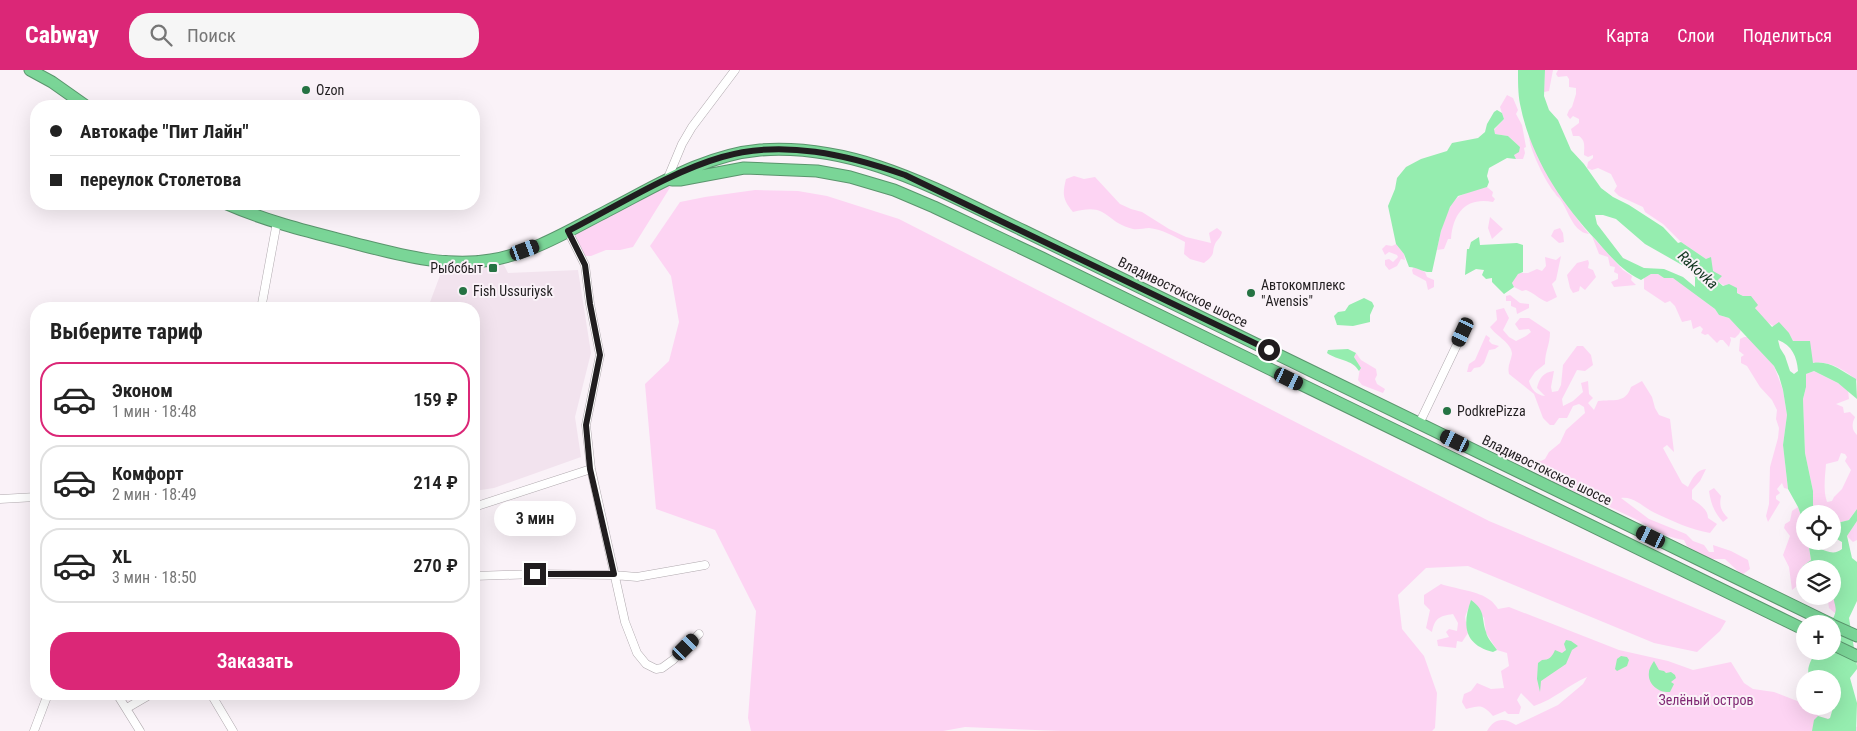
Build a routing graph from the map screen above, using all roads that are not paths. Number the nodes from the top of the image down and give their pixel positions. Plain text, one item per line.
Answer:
1 (735, 70) edge
2 (36, 71) edge
3 (78, 100) edge
4 (667, 180) junction
5 (926, 185) junction
6 (920, 201) junction
7 (242, 210) edge
8 (276, 222) junction
9 (568, 231) junction
10 (262, 302) edge
11 (1463, 332) dead end
12 (1419, 424) junction
13 (590, 469) junction
14 (30, 497) edge
15 (0, 499) edge
16 (480, 505) edge
17 (1668, 545) junction
18 (1660, 560) junction
19 (705, 565) dead end
20 (614, 574) junction
21 (480, 576) edge
22 (1813, 615) edge
23 (1796, 626) edge
24 (1841, 628) edge
25 (699, 634) dead end
26 (1857, 636) edge
27 (1841, 648) edge
28 (1857, 656) edge
29 (46, 700) edge
30 (121, 700) edge
31 (141, 700) edge
32 (215, 700) edge
33 (127, 708) junction
34 (34, 731) edge
35 (140, 731) edge
36 (233, 731) edge

1 - 4 street
2 - 3 highway
4 - 5 highway, Владивостокское шоссе
4 - 6 highway, Владивостокское шоссе
4 - 9 highway, Владивостокское шоссе
5 - 6 highway
5 - 12 highway, Владивостокское шоссе
6 - 18 highway, Владивостокское шоссе
7 - 8 highway, Владивостокское шоссе
8 - 9 highway, Владивостокское шоссе
8 - 10 street
9 - 13 street
11 - 12 street
12 - 17 highway, Владивостокское шоссе
13 - 16 street
13 - 20 street
14 - 15 street
17 - 18 highway
17 - 22 highway, Владивостокское шоссе
18 - 23 highway, Владивостокское шоссе
19 - 20 street
20 - 21 street
20 - 25 street
24 - 26 highway, Владивостокское шоссе
27 - 28 highway
29 - 34 street
30 - 33 street
31 - 33 street
32 - 36 street
33 - 35 street

